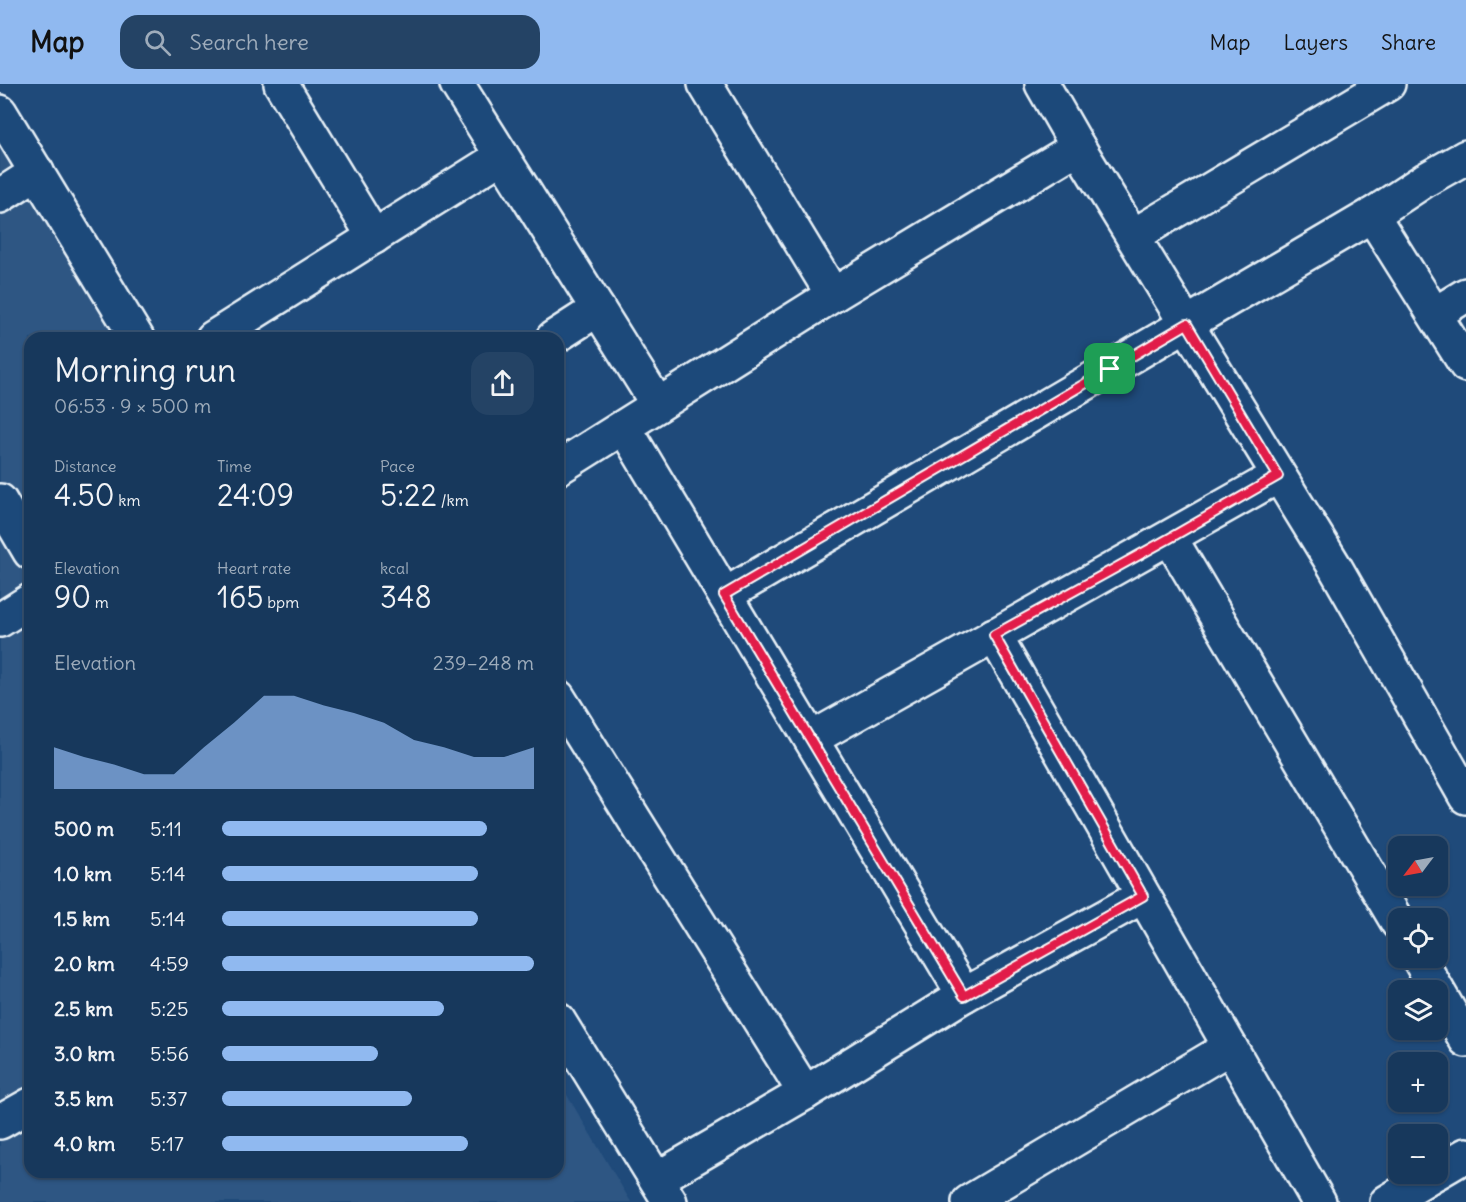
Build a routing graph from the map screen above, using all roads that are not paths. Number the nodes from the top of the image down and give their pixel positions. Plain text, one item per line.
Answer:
1 (281, 84) edge
2 (457, 84) edge
3 (705, 84) edge
4 (1043, 84) edge
5 (1388, 84) edge
6 (0, 112) edge
7 (1078, 147) junction
8 (502, 156) junction
9 (1466, 157) edge
10 (37, 172) junction
11 (0, 196) edge
12 (1372, 215) junction
13 (1133, 236) junction
14 (374, 237) junction
15 (833, 295) junction
16 (1466, 295) edge
17 (598, 309) junction
18 (1436, 314) junction
19 (1187, 324) junction
20 (133, 332) edge
21 (223, 332) edge
22 (562, 332) edge
23 (1466, 365) edge
24 (658, 405) junction
25 (624, 427) junction
26 (564, 464) edge
27 (1278, 476) junction
28 (0, 501) edge
29 (1170, 538) junction
30 (24, 542) edge
31 (724, 595) junction
32 (24, 605) edge
33 (0, 620) edge
34 (994, 635) junction
35 (564, 707) edge
36 (811, 739) junction
37 (1462, 780) edge
38 (1143, 896) junction
39 (1389, 908) edge
40 (1424, 968) edge
41 (964, 996) junction
42 (564, 1030) edge
43 (1466, 1040) edge
44 (1230, 1047) junction
45 (805, 1093) junction
46 (24, 1108) edge
47 (0, 1122) edge
48 (1466, 1155) edge
49 (1448, 1165) edge
50 (1416, 1184) edge
51 (664, 1191) edge
52 (969, 1202) edge
53 (1318, 1202) edge
54 (1387, 1202) edge

1 - 14 street
2 - 8 street
3 - 15 street
4 - 7 street
5 - 13 street
6 - 10 street
7 - 13 street
7 - 15 street
8 - 14 street
8 - 17 street
9 - 12 street
10 - 11 street
10 - 20 street
12 - 18 street
12 - 19 street
13 - 19 street
14 - 21 street
15 - 24 street
16 - 18 street
17 - 22 street
17 - 24 street
18 - 23 street
19 - 27 street
19 - 31 street
24 - 25 street
25 - 26 street
25 - 31 street
27 - 29 street
27 - 37 street
28 - 30 street
29 - 34 street
29 - 39 street
31 - 36 street
32 - 33 street
34 - 36 street
34 - 38 street
35 - 45 street
36 - 41 street
38 - 41 street
38 - 44 street
40 - 43 street
41 - 45 street
42 - 51 street
44 - 52 street
44 - 53 street
45 - 51 street
46 - 47 street
48 - 49 street
50 - 54 street

